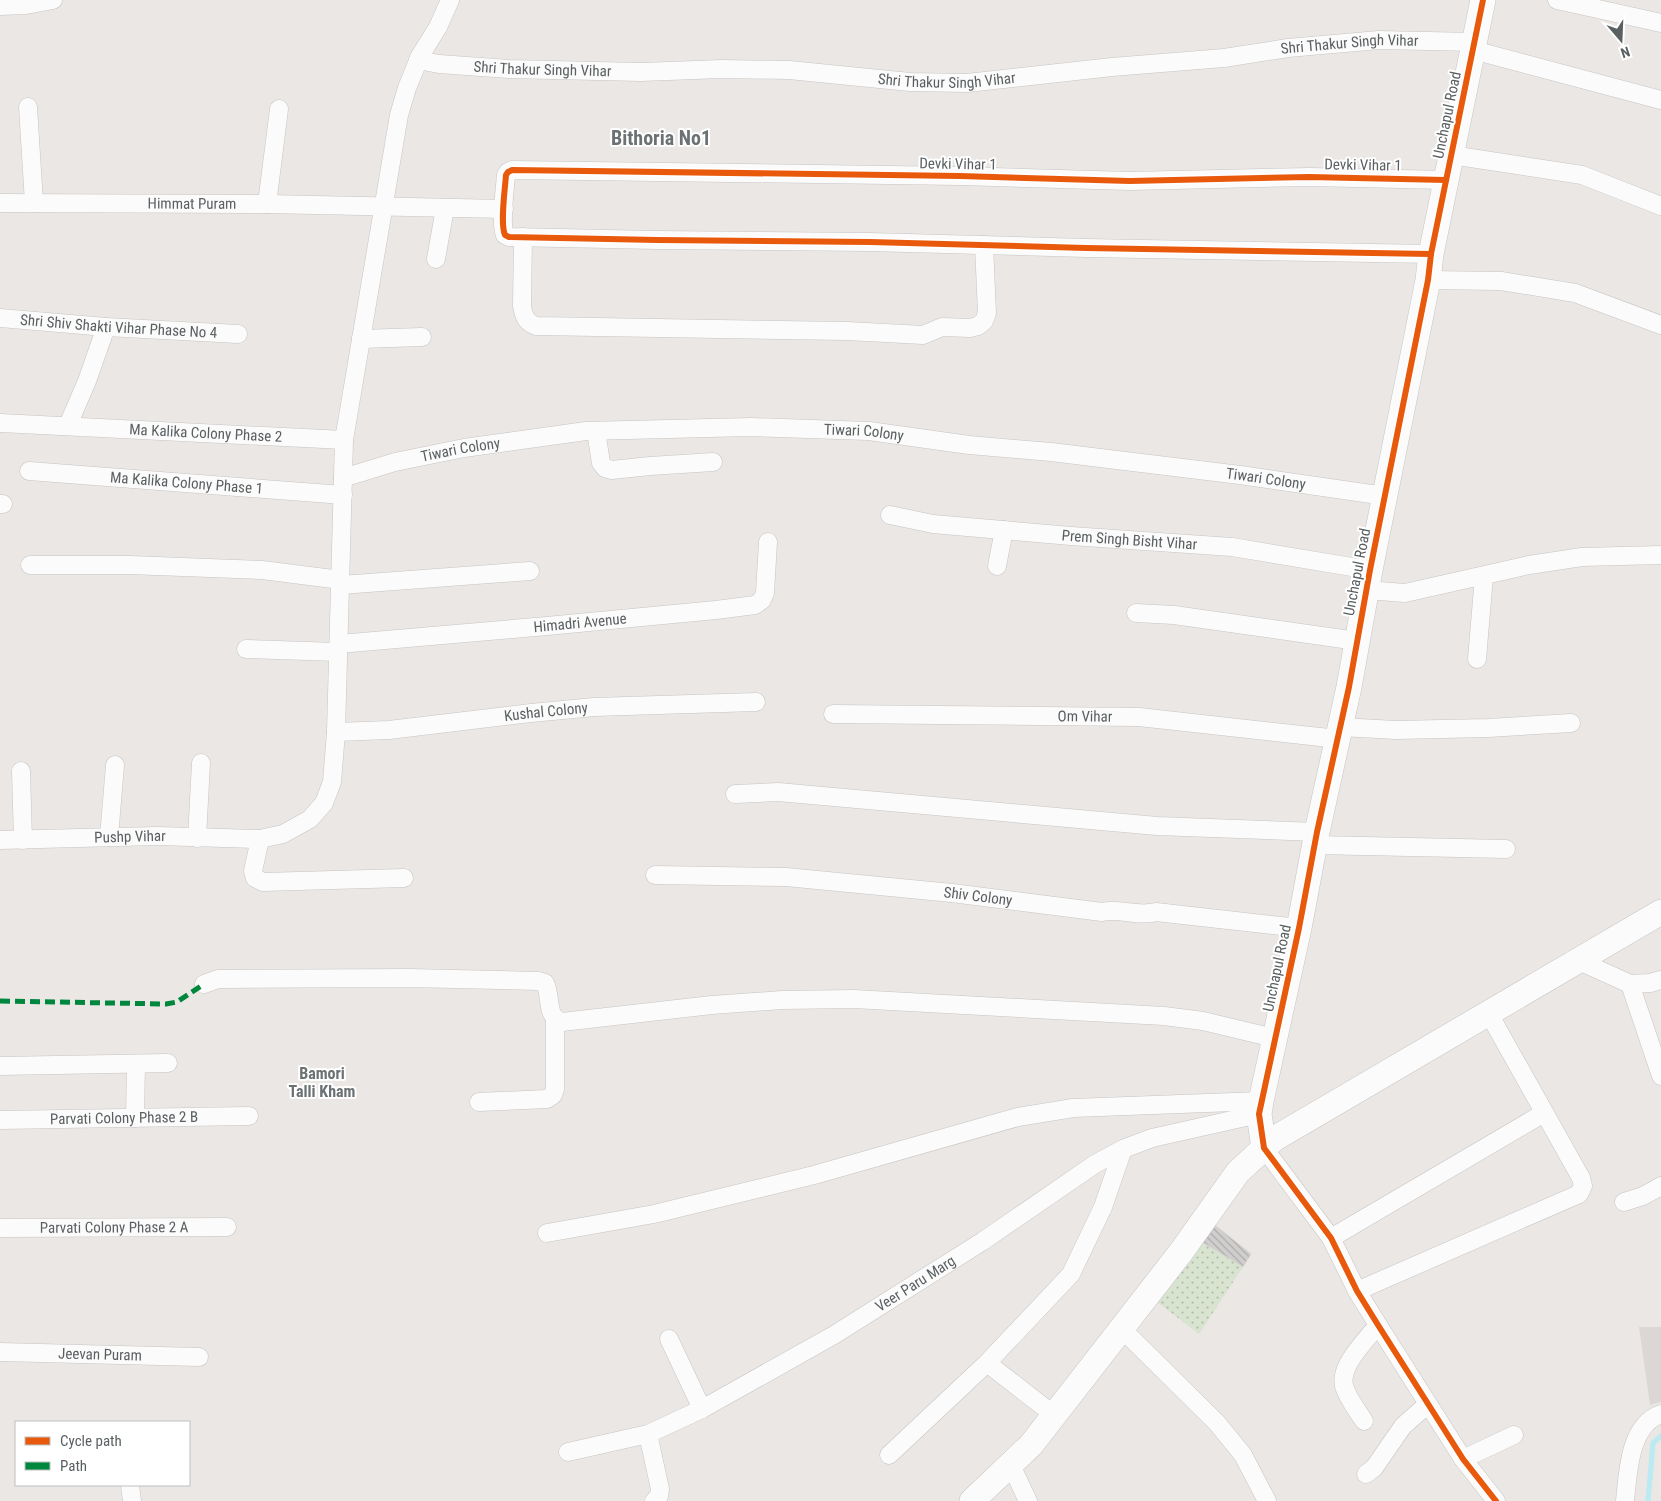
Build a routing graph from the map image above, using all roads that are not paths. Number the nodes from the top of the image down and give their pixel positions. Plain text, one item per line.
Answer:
1 (53, 0) edge
2 (450, 0) edge
3 (1483, 0) edge
4 (1557, 0) edge
5 (0, 6) edge
6 (1661, 23) edge
7 (1474, 46) junction
8 (418, 60) junction
9 (1661, 100) edge
10 (28, 107) dead end
11 (279, 109) dead end
12 (1452, 155) junction
13 (1446, 180) junction
14 (0, 203) edge
15 (34, 203) junction
16 (267, 204) junction
17 (1661, 206) edge
18 (385, 207) junction
19 (445, 208) junction
20 (504, 209) junction
21 (523, 237) junction
22 (984, 245) junction
23 (1431, 254) junction
24 (436, 259) dead end
25 (1428, 280) junction
26 (0, 318) edge
27 (1661, 326) edge
28 (106, 327) junction
29 (238, 334) dead end
30 (422, 337) dead end
31 (360, 339) junction
32 (0, 422) edge
33 (68, 425) junction
34 (596, 431) junction
35 (344, 440) junction
36 (713, 462) dead end
37 (29, 471) dead end
38 (343, 487) junction
39 (1385, 496) junction
40 (890, 515) dead end
41 (1004, 530) junction
42 (768, 542) dead end
43 (1661, 555) edge
44 (30, 565) dead end
45 (997, 566) dead end
46 (530, 571) dead end
47 (1484, 576) junction
48 (1368, 580) junction
49 (341, 582) junction
50 (1136, 613) dead end
51 (1357, 641) junction
52 (339, 648) junction
53 (246, 649) dead end
54 (1477, 659) dead end
55 (756, 702) dead end
56 (833, 714) dead end
57 (1571, 724) dead end
58 (336, 732) junction
59 (1339, 733) junction
60 (201, 763) dead end
61 (115, 765) dead end
62 (21, 771) dead end
63 (735, 794) dead end
64 (109, 837) junction
65 (197, 838) junction
66 (260, 839) junction
67 (1315, 839) junction
68 (0, 840) edge
69 (23, 840) junction
70 (1506, 849) dead end
71 (655, 875) dead end
72 (404, 878) dead end
73 (1661, 912) edge
74 (1299, 928) junction
75 (1577, 960) junction
76 (1661, 980) edge
77 (204, 984) dead end
78 (1630, 984) junction
79 (1488, 1012) junction
80 (555, 1020) junction
81 (1274, 1038) junction
82 (168, 1063) dead end
83 (136, 1064) junction
84 (0, 1066) edge
85 (1661, 1076) edge
86 (479, 1102) dead end
87 (1260, 1107) junction
88 (1544, 1113) junction
89 (249, 1116) dead end
90 (135, 1118) junction
91 (0, 1120) edge
92 (1123, 1148) junction
93 (1264, 1148) junction
94 (1661, 1186) edge
95 (1624, 1202) dead end
96 (227, 1226) dead end
97 (0, 1228) edge
98 (547, 1233) dead end
99 (1331, 1238) junction
100 (1358, 1291) junction
101 (1378, 1324) junction
102 (1122, 1329) junction
103 (669, 1338) dead end
104 (0, 1352) edge
105 (199, 1357) dead end
106 (987, 1363) junction
107 (1428, 1404) junction
108 (702, 1409) junction
109 (1661, 1414) edge
110 (1054, 1415) junction
111 (1364, 1420) dead end
112 (648, 1434) junction
113 (1514, 1435) dead end
114 (568, 1452) dead end
115 (889, 1455) dead end
116 (1463, 1459) junction
117 (1011, 1465) junction
118 (1366, 1474) dead end
119 (130, 1486) edge
120 (1258, 1497) edge
121 (132, 1501) edge
122 (654, 1501) edge
123 (972, 1501) edge
124 (1028, 1501) edge
125 (1496, 1501) edge
126 (1625, 1501) edge

1 - 5 street
2 - 8 street, Pushp Vihar
3 - 7 street, Unchapul Road
4 - 6 street
7 - 8 street, Shri Thakur Singh Vihar
7 - 9 street, Shri Thakur Singh Vihar
7 - 12 street, Unchapul Road
8 - 18 street, Pushp Vihar
10 - 15 street
11 - 16 street
12 - 13 street, Unchapul Road
12 - 17 street
13 - 20 street, Devki Vihar 1
13 - 23 street, Unchapul Road
14 - 15 street, Himmat Puram
15 - 16 street, Himmat Puram
16 - 18 street, Himmat Puram
18 - 19 street, Himmat Puram
18 - 31 street, Pushp Vihar
19 - 20 street, Himmat Puram
19 - 24 street
20 - 21 street, Devki Vihar 1
21 - 22 street
21 - 22 street
22 - 23 street
23 - 25 street, Unchapul Road
25 - 27 street
25 - 39 street, Unchapul Road
26 - 28 street, Shri Shiv Shakti Vihar Phase No 4
28 - 29 street, Shri Shiv Shakti Vihar Phase No 4
28 - 33 street
30 - 31 street
31 - 35 street, Pushp Vihar
32 - 33 street, Ma Kalika Colony Phase 2
33 - 35 street, Ma Kalika Colony Phase 2
34 - 36 street
34 - 38 street, Tiwari Colony
34 - 39 street, Tiwari Colony
35 - 38 street, Pushp Vihar
37 - 38 street, Ma Kalika Colony Phase 1
38 - 49 street, Pushp Vihar
39 - 48 street, Unchapul Road
40 - 41 street, Prem Singh Bisht Vihar
41 - 45 street
41 - 48 street, Prem Singh Bisht Vihar
42 - 52 street, Himadri Avenue
43 - 47 street, Prem Singh Bisht Vihar
44 - 49 street
46 - 49 street
47 - 48 street, Prem Singh Bisht Vihar
47 - 54 street
48 - 51 street, Unchapul Road
49 - 52 street, Pushp Vihar
50 - 51 street
51 - 59 street, Unchapul Road
52 - 53 street, Himadri Avenue
52 - 58 street, Pushp Vihar
55 - 58 street, Kushal Colony
56 - 59 street, Om Vihar
57 - 59 street, Om Vihar
58 - 66 street, Pushp Vihar
59 - 67 street, Unchapul Road
60 - 65 street
61 - 64 street
62 - 69 street
63 - 67 street
64 - 65 street, Pushp Vihar
64 - 69 street, Pushp Vihar
65 - 66 street, Pushp Vihar
66 - 72 street
67 - 70 street
67 - 74 street, Unchapul Road
68 - 69 street, Pushp Vihar
71 - 74 street, Shiv Colony
73 - 75 street
74 - 81 street, Unchapul Road
75 - 78 street
75 - 79 street
76 - 78 street
77 - 80 street
78 - 85 street
79 - 88 street
79 - 93 street
80 - 81 street
80 - 86 street
81 - 87 street, Unchapul Road
82 - 83 street
83 - 84 street
83 - 90 street
87 - 92 street, Veer Paru Marg
87 - 93 street, Unchapul Road
87 - 98 street
88 - 99 street
88 - 100 street
89 - 90 street, Parvati Colony Phase 2 B
90 - 91 street, Parvati Colony Phase 2 B
92 - 106 street
92 - 108 street, Veer Paru Marg
93 - 99 street
93 - 102 street
94 - 95 street
96 - 97 street, Parvati Colony Phase 2 A
99 - 100 street
100 - 101 street
101 - 107 street
101 - 111 street
102 - 110 street
102 - 120 street
103 - 108 street
104 - 105 street, Jeevan Puram
106 - 110 street
106 - 115 street
107 - 116 street
107 - 118 street
108 - 112 street, Veer Paru Marg
109 - 126 street
110 - 117 street
112 - 114 street, Veer Paru Marg
112 - 122 street
113 - 116 street
116 - 125 street
117 - 123 street
117 - 124 street
119 - 121 street

